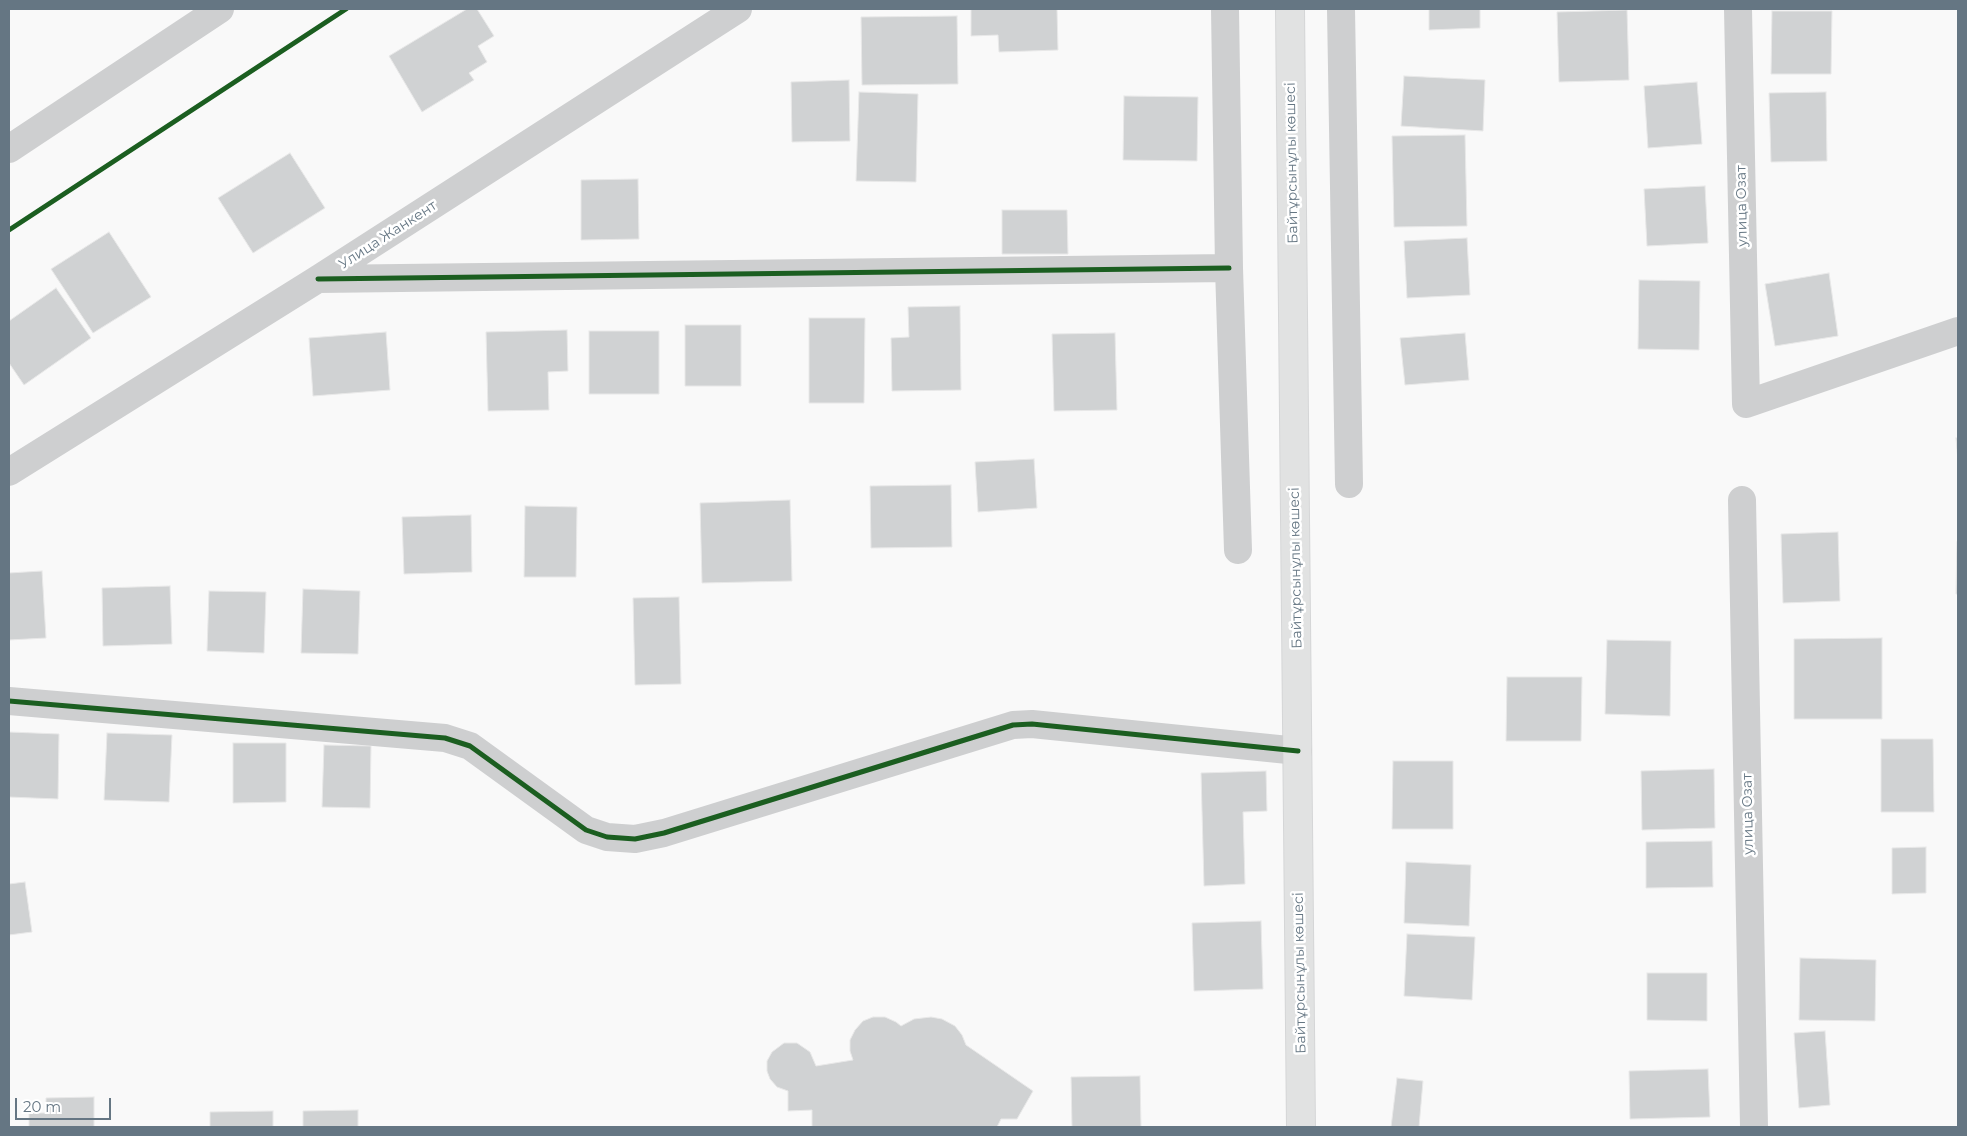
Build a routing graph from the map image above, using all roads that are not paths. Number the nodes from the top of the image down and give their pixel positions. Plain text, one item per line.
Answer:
1 (220, 9) edge
2 (738, 9) edge
3 (1225, 9) edge
4 (1290, 9) edge
5 (1341, 9) edge
6 (1738, 9) edge
7 (9, 149) edge
8 (1229, 268) junction
9 (318, 279) junction
10 (1958, 331) edge
11 (9, 472) edge
12 (1349, 484) dead end
13 (1742, 500) dead end
14 (1238, 550) dead end
15 (9, 701) edge
16 (1298, 751) junction
17 (1301, 1127) edge
18 (1754, 1127) edge

1 - 7 street
2 - 9 street, Улица Жанкент
3 - 8 street
4 - 16 main road, Байтұрсынұлы көшесі
5 - 12 street
6 - 10 street, улица Озат
8 - 9 street
8 - 14 street
9 - 11 street, Улица Жанкент
13 - 18 street, улица Озат
15 - 16 street
16 - 17 main road, Байтұрсынұлы көшесі

